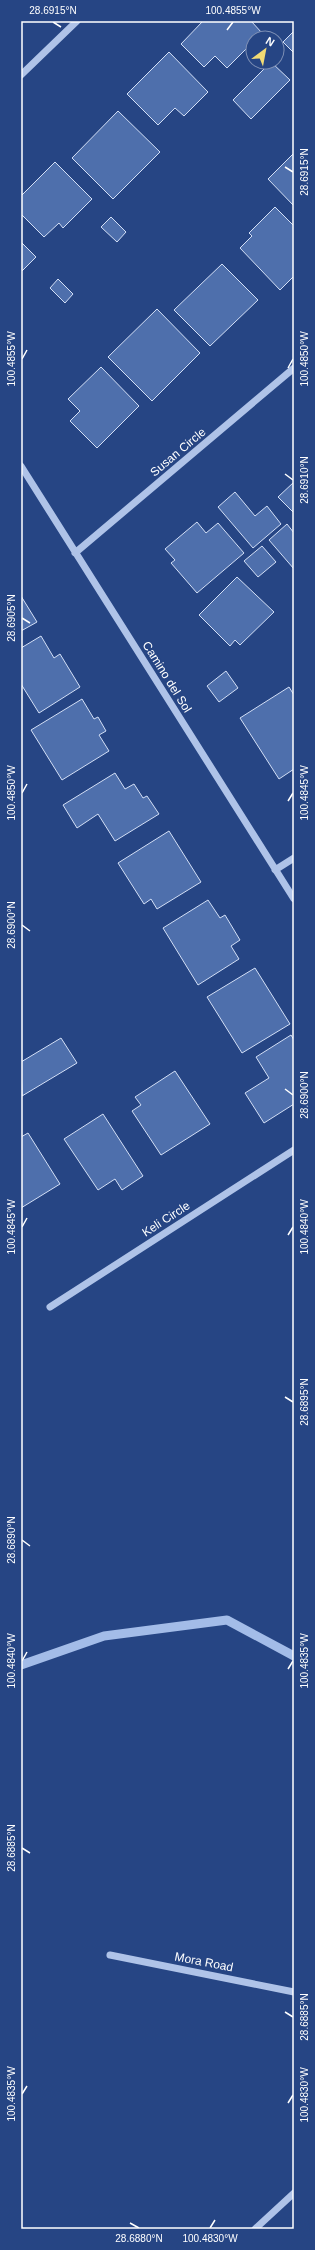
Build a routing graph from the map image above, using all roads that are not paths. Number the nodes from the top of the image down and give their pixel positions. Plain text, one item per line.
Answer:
1 (77, 21) edge
2 (21, 75) edge
3 (294, 368) edge
4 (21, 466) edge
5 (75, 553) junction
6 (294, 858) edge
7 (275, 870) junction
8 (294, 899) edge
9 (294, 1150) edge
10 (50, 1307) dead end
11 (110, 1955) dead end
12 (294, 1992) edge
13 (294, 2193) edge
14 (255, 2229) edge

1 - 2 street
3 - 5 street, Susan Circle
4 - 5 street, Camino del Sol
5 - 7 street, Camino del Sol
6 - 7 street
7 - 8 street, Camino del Sol
9 - 10 street, Keli Circle
11 - 12 street, Mora Road
13 - 14 street

